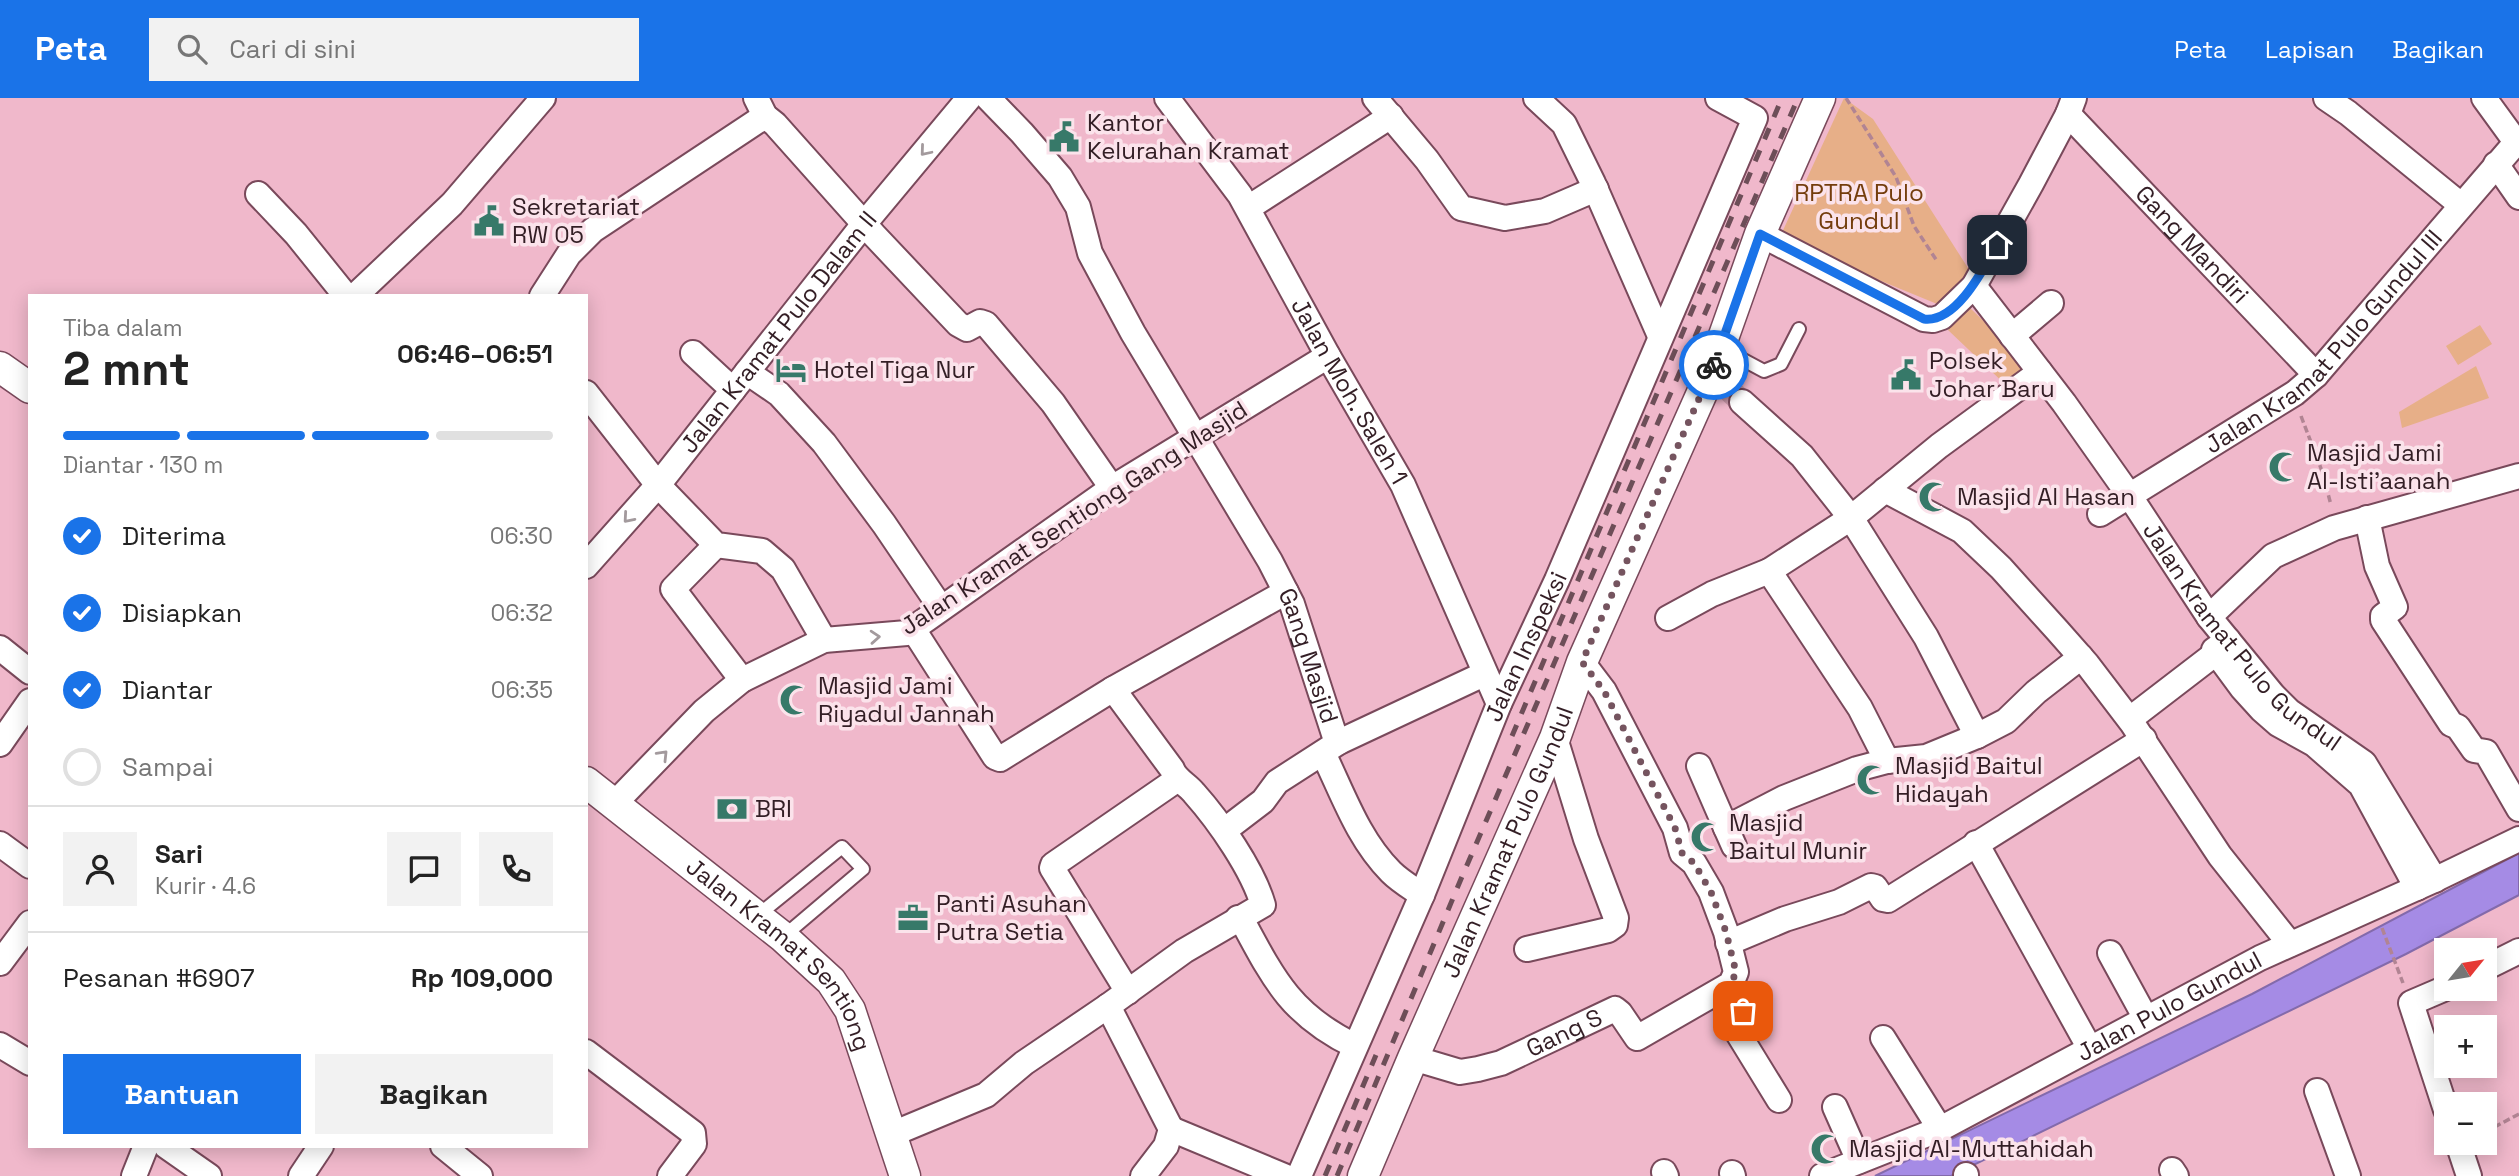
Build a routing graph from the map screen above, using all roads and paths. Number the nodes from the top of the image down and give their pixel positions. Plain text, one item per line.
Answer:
1 (543, 98) edge
2 (969, 98) edge
3 (988, 98) edge
4 (1536, 98) edge
5 (1718, 98) edge
6 (1820, 98) edge
7 (1846, 98) edge
8 (2326, 98) edge
9 (2484, 98) edge
10 (1181, 103) edge
11 (2071, 106) edge
12 (761, 107) edge
13 (1383, 107) edge
14 (2518, 141) edge
15 (2496, 164) junction
16 (1597, 189) junction
17 (258, 194) dead end
18 (2519, 197) edge
19 (2461, 205) junction
20 (1248, 208) junction
21 (864, 224) junction
22 (1760, 234) junction
23 (1937, 261) dead end
24 (1974, 286) junction
25 (344, 294) edge
26 (357, 294) edge
27 (543, 294) edge
28 (2051, 303) dead end
29 (1799, 329) dead end
30 (1660, 336) junction
31 (2012, 336) junction
32 (1721, 348) junction
33 (693, 353) dead end
34 (1328, 356) junction
35 (0, 367) edge
36 (2316, 375) junction
37 (2034, 376) junction
38 (740, 381) junction
39 (28, 387) edge
40 (1726, 388) junction
41 (2292, 394) junction
42 (588, 396) edge
43 (1195, 435) junction
44 (2519, 476) edge
45 (658, 485) junction
46 (1112, 488) junction
47 (1885, 490) junction
48 (2118, 502) junction
49 (1852, 518) junction
50 (2367, 518) junction
51 (2334, 528) junction
52 (716, 545) junction
53 (588, 564) edge
54 (1769, 571) junction
55 (1286, 592) junction
56 (941, 608) junction
57 (2209, 617) junction
58 (1668, 618) dead end
59 (913, 629) junction
60 (824, 640) junction
61 (2223, 646) junction
62 (0, 648) edge
63 (2081, 657) junction
64 (1582, 662) junction
65 (28, 670) edge
66 (1484, 674) junction
67 (742, 680) junction
68 (1113, 689) junction
69 (28, 703) edge
70 (1499, 705) junction
71 (4, 729) edge
72 (2137, 729) junction
73 (1977, 736) junction
74 (1555, 738) junction
75 (1331, 747) junction
76 (1887, 761) junction
77 (1699, 766) dead end
78 (1175, 776) junction
79 (588, 783) edge
80 (615, 803) junction
81 (2519, 809) edge
82 (1225, 830) junction
83 (2519, 839) edge
84 (1976, 843) junction
85 (0, 844) edge
86 (28, 865) edge
87 (2426, 884) junction
88 (1422, 895) junction
89 (757, 916) junction
90 (1238, 918) junction
91 (2379, 922) dead end
92 (28, 926) edge
93 (783, 937) junction
94 (1728, 943) junction
95 (2290, 944) junction
96 (1527, 949) dead end
97 (2519, 951) edge
98 (2110, 953) dead end
99 (2497, 962) edge
100 (0, 963) edge
101 (2399, 972) dead end
102 (1731, 984) junction
103 (2434, 993) edge
104 (1118, 999) junction
105 (2145, 1017) junction
106 (1884, 1038) dead end
107 (0, 1045) edge
108 (1355, 1046) junction
109 (2089, 1047) junction
110 (588, 1054) edge
111 (1413, 1058) junction
112 (28, 1062) edge
113 (2317, 1090) dead end
114 (2440, 1092) edge
115 (1779, 1100) dead end
116 (1835, 1107) dead end
117 (2519, 1114) edge
118 (2497, 1126) edge
119 (1171, 1129) junction
120 (1940, 1129) junction
121 (890, 1135) junction
122 (145, 1148) edge
123 (169, 1148) edge
124 (320, 1148) edge
125 (445, 1148) edge
126 (2462, 1155) edge
127 (1859, 1161) junction
128 (134, 1176) edge
129 (209, 1176) edge
130 (302, 1176) edge
131 (480, 1176) edge
132 (670, 1176) edge
133 (905, 1176) edge
134 (1143, 1176) edge
135 (1284, 1176) edge
136 (1299, 1176) edge
137 (1363, 1176) edge
138 (1822, 1176) edge
139 (2348, 1176) edge
140 (2469, 1176) edge

1 - 26 street
2 -> 21 street, Jalan Kramat Pulo Dalam II
3 - 43 street, Gang Masjid
4 - 16 street
5 - 30 street, Jalan Inspeksi
6 - 22 street, Jalan Kramat Pulo Gundul
7 - 23 path
8 - 19 street
9 - 14 street
10 - 20 street, Jalan Moh. Saleh 1
11 - 24 street
11 - 36 street, Gang Mandiri
12 - 21 street
12 - 27 street
13 - 16 street
13 - 20 street
14 - 15 street, Jalan Kramat Pulo Gundul III
15 - 18 street
15 - 19 street, Jalan Kramat Pulo Gundul III
16 - 30 street
17 - 25 street
19 - 36 street, Jalan Kramat Pulo Gundul III
20 - 34 street, Jalan Moh. Saleh 1
21 - 38 street, Jalan Kramat Pulo Dalam II
21 - 46 street
22 - 24 street
22 - 32 street, Jalan Kramat Pulo Gundul
24 - 31 street, Jalan Kramat Pulo Gundul
28 - 31 street
29 - 32 lane
30 - 70 street, Jalan Inspeksi
31 - 37 street, Jalan Kramat Pulo Gundul
32 - 40 street, Jalan Kramat Pulo Gundul
33 - 38 street
34 - 43 street, Jalan Kramat Sentiong Gang Masjid
34 - 66 street, Jalan Moh. Saleh 1
35 - 39 street
36 - 41 street, Jalan Kramat Pulo Gundul III
37 - 47 street
37 - 48 street, Jalan Kramat Pulo Gundul
38 - 45 street, Jalan Kramat Pulo Dalam II
38 - 56 street
40 - 49 street
40 - 64 street, Jalan Kramat Pulo Gundul
41 - 48 street, Jalan Kramat Pulo Gundul III
41 - 51 path
42 - 45 street
43 - 46 street, Jalan Kramat Sentiong Gang Masjid
43 - 55 street, Gang Masjid
44 - 50 street
45 - 52 street
45 -> 53 street, Jalan Kramat Pulo Dalam II
46 - 56 street, Jalan Kramat Sentiong Gang Masjid
47 - 49 street
47 - 63 street
48 - 57 street, Jalan Kramat Pulo Gundul
49 - 54 street
49 - 73 street
50 - 51 street
50 - 81 street
51 - 57 street
52 - 60 street
52 - 67 street
54 - 58 street
54 - 76 street
55 - 68 street
55 - 75 street, Gang Masjid
56 - 59 street, Jalan Kramat Sentiong Gang Masjid
57 - 61 street, Jalan Kramat Pulo Gundul
60 -> 59 street, Jalan Kramat Sentiong Gang Masjid
59 - 68 street
60 - 67 street, Jalan Kramat Sentiong Gang Masjid
61 - 72 street
61 - 87 street, Jalan Kramat Pulo Gundul
62 - 65 street
63 - 72 street
63 - 73 street
64 - 74 street, Jalan Kramat Pulo Gundul
64 - 94 street
66 - 70 street, Jalan Moh. Saleh 1
66 - 75 street, Gang Masjid
80 -> 67 street, Jalan Kramat Sentiong Gang Masjid
68 - 78 street
69 - 71 street
70 - 88 street, Jalan Inspeksi
72 - 84 street
72 - 95 street
73 - 76 street
74 - 96 street
74 - 111 street, Jalan Kramat Pulo Gundul
75 - 82 street
75 - 88 street
76 - 77 street
78 - 82 street
78 - 104 street
79 - 80 street, Jalan Kramat Sentiong
80 - 89 street, Jalan Kramat Sentiong
82 - 90 street
83 - 87 street, Jalan Pulo Gundul
84 - 94 street
84 - 109 street
85 - 86 street
87 - 95 street, Jalan Pulo Gundul
88 - 108 street, Jalan Inspeksi
89 - 93 street, Jalan Kramat Sentiong
89 - 93 lane
90 - 104 street
90 - 108 street
91 - 101 path
92 - 100 street
93 - 121 street, Jalan Kramat Sentiong
94 - 102 street
95 - 105 street, Jalan Pulo Gundul
97 - 99 street
98 - 105 street
102 - 111 street, Gang S
102 - 115 street
103 - 114 street
104 - 119 street
104 - 121 street
105 - 109 street, Jalan Pulo Gundul
106 - 120 street
107 - 112 street
108 - 136 street, Jalan Inspeksi
109 - 120 street, Jalan Pulo Gundul
110 - 132 street
111 - 137 street, Jalan Kramat Pulo Gundul
113 - 139 street
116 - 127 street
117 - 118 path
119 - 134 street
119 - 135 street
120 - 127 street, Jalan Pulo Gundul
121 - 133 street, Jalan Kramat Sentiong
122 - 128 street
123 - 129 street
124 - 130 street
125 - 131 street
126 - 140 street
127 - 138 street, Jalan Pulo Gundul

